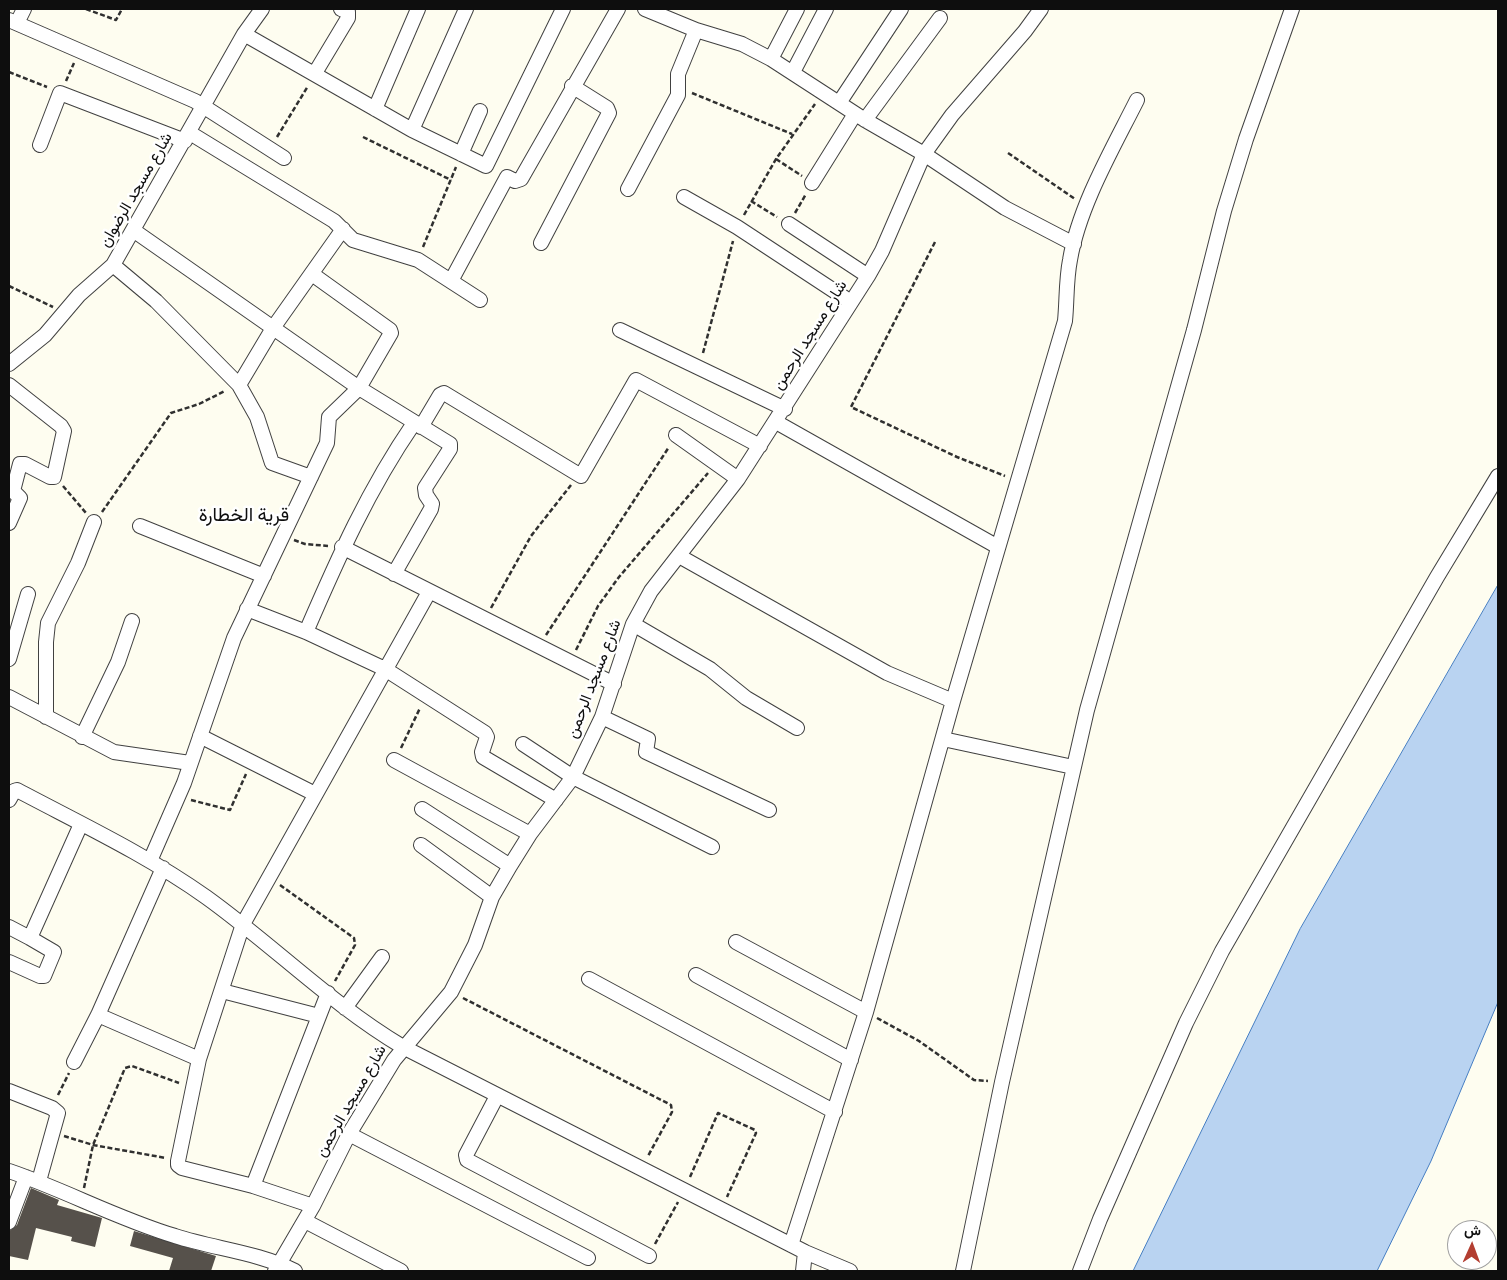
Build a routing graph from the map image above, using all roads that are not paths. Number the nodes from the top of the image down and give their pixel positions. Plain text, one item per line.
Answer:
1 (24, 9) edge
2 (262, 9) edge
3 (341, 9) edge
4 (418, 9) edge
5 (466, 9) edge
6 (563, 9) edge
7 (618, 9) edge
8 (646, 9) edge
9 (797, 9) edge
10 (826, 9) edge
11 (900, 9) edge
12 (1041, 9) edge
13 (1292, 9) edge
14 (940, 18) dead end
15 (13, 22) edge
16 (696, 30) junction
17 (244, 34) junction
18 (771, 59) junction
19 (793, 72) junction
20 (315, 73) junction
21 (572, 86) junction
22 (1137, 100) dead end
23 (839, 103) junction
24 (205, 106) junction
25 (374, 109) junction
26 (480, 111) dead end
27 (860, 117) junction
28 (412, 130) junction
29 (188, 137) junction
30 (40, 145) dead end
31 (461, 154) junction
32 (924, 154) junction
33 (284, 158) dead end
34 (486, 166) junction
35 (507, 177) junction
36 (812, 183) road end
37 (628, 189) dead end
38 (684, 197) dead end
39 (789, 224) road end
40 (343, 229) junction
41 (133, 230) junction
42 (540, 244) dead end
43 (1074, 244) junction
44 (113, 265) junction
45 (312, 274) junction
46 (868, 276) junction
47 (451, 281) junction
48 (480, 300) dead end
49 (851, 302) junction
50 (273, 328) junction
51 (620, 330) dead end
52 (9, 364) edge
53 (9, 384) edge
54 (238, 385) junction
55 (359, 388) junction
56 (785, 409) junction
57 (776, 422) junction
58 (418, 425) junction
59 (676, 435) road end
60 (760, 446) junction
61 (1498, 476) edge
62 (311, 477) junction
63 (738, 479) junction
64 (94, 522) road end
65 (9, 523) edge
66 (140, 526) dead end
67 (342, 547) junction
68 (998, 548) junction
69 (679, 556) junction
70 (394, 574) junction
71 (264, 576) junction
72 (429, 592) junction
73 (28, 594) dead end
74 (247, 609) junction
75 (132, 621) dead end
76 (633, 624) junction
77 (306, 632) junction
78 (9, 659) edge
79 (385, 669) junction
80 (614, 684) junction
81 (9, 697) edge
82 (953, 701) junction
83 (602, 716) junction
84 (46, 717) junction
85 (797, 728) dead end
86 (200, 736) junction
87 (82, 737) junction
88 (943, 739) junction
89 (523, 744) dead end
90 (394, 760) road end
91 (190, 763) junction
92 (1073, 767) junction
93 (573, 777) junction
94 (315, 794) junction
95 (9, 800) edge
96 (556, 800) junction
97 (422, 810) dead end
98 (769, 810) dead end
99 (81, 824) junction
100 (530, 834) junction
101 (421, 845) dead end
102 (712, 847) dead end
103 (150, 861) junction
104 (510, 866) junction
105 (163, 868) junction
106 (492, 897) junction
107 (243, 924) junction
108 (9, 928) edge
109 (30, 938) junction
110 (736, 942) dead end
111 (382, 956) dead end
112 (9, 962) edge
113 (696, 975) dead end
114 (588, 979) dead end
115 (222, 991) junction
116 (328, 993) junction
117 (345, 1008) junction
118 (866, 1012) junction
119 (98, 1015) junction
120 (319, 1016) junction
121 (402, 1047) junction
122 (199, 1059) junction
123 (851, 1060) junction
124 (74, 1062) road end
125 (9, 1091) edge
126 (497, 1096) junction
127 (835, 1112) junction
128 (349, 1134) junction
129 (9, 1171) edge
130 (33, 1179) junction
131 (253, 1186) junction
132 (313, 1206) junction
133 (305, 1220) junction
134 (9, 1222) edge
135 (791, 1244) junction
136 (805, 1252) junction
137 (649, 1256) road end
138 (588, 1258) dead end
139 (277, 1267) edge
140 (295, 1271) edge
141 (401, 1271) edge
142 (803, 1271) edge
143 (850, 1271) edge
144 (963, 1271) edge
145 (1080, 1271) edge

1 - 15 street
2 - 17 street, شارع مسجد الرضوان
3 - 20 street
4 - 25 street
5 - 28 street
6 - 34 street
7 - 21 street
8 - 16 street
9 - 18 street
10 - 19 street
11 - 23 street
12 - 32 street, شارع مسجد الرحمن
13 - 92 street
14 - 27 street
15 - 24 street
16 - 18 street
16 - 37 street
17 - 20 street
17 - 24 street, شارع مسجد الرضوان
18 - 19 street
19 - 23 street
20 - 25 street
21 - 35 street
21 - 42 street
22 - 43 street
23 - 27 street
24 - 29 street, شارع مسجد الرضوان
24 - 33 street
25 - 28 street
26 - 31 street
27 - 32 street
27 - 36 street
28 - 31 street
29 - 30 street
29 - 40 street
29 - 41 street, شارع مسجد الرضوان
31 - 34 street
32 - 43 street
32 - 46 street, شارع مسجد الرحمن
34 - 35 street
35 - 47 street
38 - 49 street
39 - 46 street
40 - 45 street
40 - 47 street
41 - 44 street, شارع مسجد الرضوان
41 - 50 street
43 - 68 street
44 - 52 street, شارع مسجد الرضوان
44 - 54 street
45 - 50 street
45 - 55 street
46 - 49 street, شارع مسجد الرحمن
47 - 48 street
49 - 56 street, شارع مسجد الرحمن
50 - 54 street
50 - 55 street
51 - 56 street
53 - 65 street
54 - 62 street
55 - 58 street
55 - 62 street
56 - 57 street, شارع مسجد الرحمن
57 - 60 street, شارع مسجد الرحمن
57 - 68 street
58 - 60 street
58 - 67 street
58 - 70 street
59 - 63 street
60 - 63 street, شارع مسجد الرحمن
61 - 145 street
62 - 71 street
63 - 69 street, شارع مسجد الرحمن
64 - 84 street
66 - 71 street
67 - 70 street
67 - 77 street
68 - 82 street
69 - 76 street, شارع مسجد الرحمن
69 - 82 street
70 - 72 street
71 - 74 street
72 - 79 street
72 - 80 street
73 - 78 street
74 - 77 street
74 - 86 street
75 - 87 street
76 - 80 street, شارع مسجد الرحمن
76 - 85 street
77 - 79 street
79 - 94 street
79 - 96 street
80 - 83 street, شارع مسجد الرحمن
81 - 84 street
82 - 88 street
83 - 93 street, شارع مسجد الرحمن
83 - 98 street
84 - 87 street
86 - 91 street
86 - 94 street
87 - 91 street
88 - 92 street
88 - 118 street
89 - 93 street
90 - 100 street
91 - 103 street
92 - 144 street
93 - 96 street, شارع مسجد الرحمن
93 - 102 street
94 - 107 street
95 - 99 street
96 - 100 street, شارع مسجد الرحمن
97 - 104 street
99 - 103 street
99 - 109 street
100 - 104 street, شارع مسجد الرحمن
101 - 106 street
103 - 105 street
104 - 106 street, شارع مسجد الرحمن
105 - 107 street
105 - 119 street
106 - 121 street, شارع مسجد الرحمن
107 - 115 street
107 - 116 street
108 - 109 street
109 - 112 street
110 - 118 street
111 - 117 street
113 - 123 street
114 - 127 street
115 - 120 street
115 - 122 street
116 - 117 street
116 - 120 street
117 - 121 street
118 - 123 street
119 - 122 street
119 - 124 street
120 - 131 street
121 - 126 street
121 - 128 street, شارع مسجد الرحمن
122 - 131 street
123 - 127 street
125 - 130 street
126 - 135 street
126 - 137 street
127 - 135 street
128 - 132 street, شارع مسجد الرحمن
128 - 138 street
129 - 130 street
130 - 134 street
130 - 139 street
131 - 132 street
132 - 133 street, شارع مسجد الرحمن
133 - 139 street, شارع مسجد الرحمن
133 - 141 street
135 - 136 street
136 - 142 street
136 - 143 street
139 - 140 street

